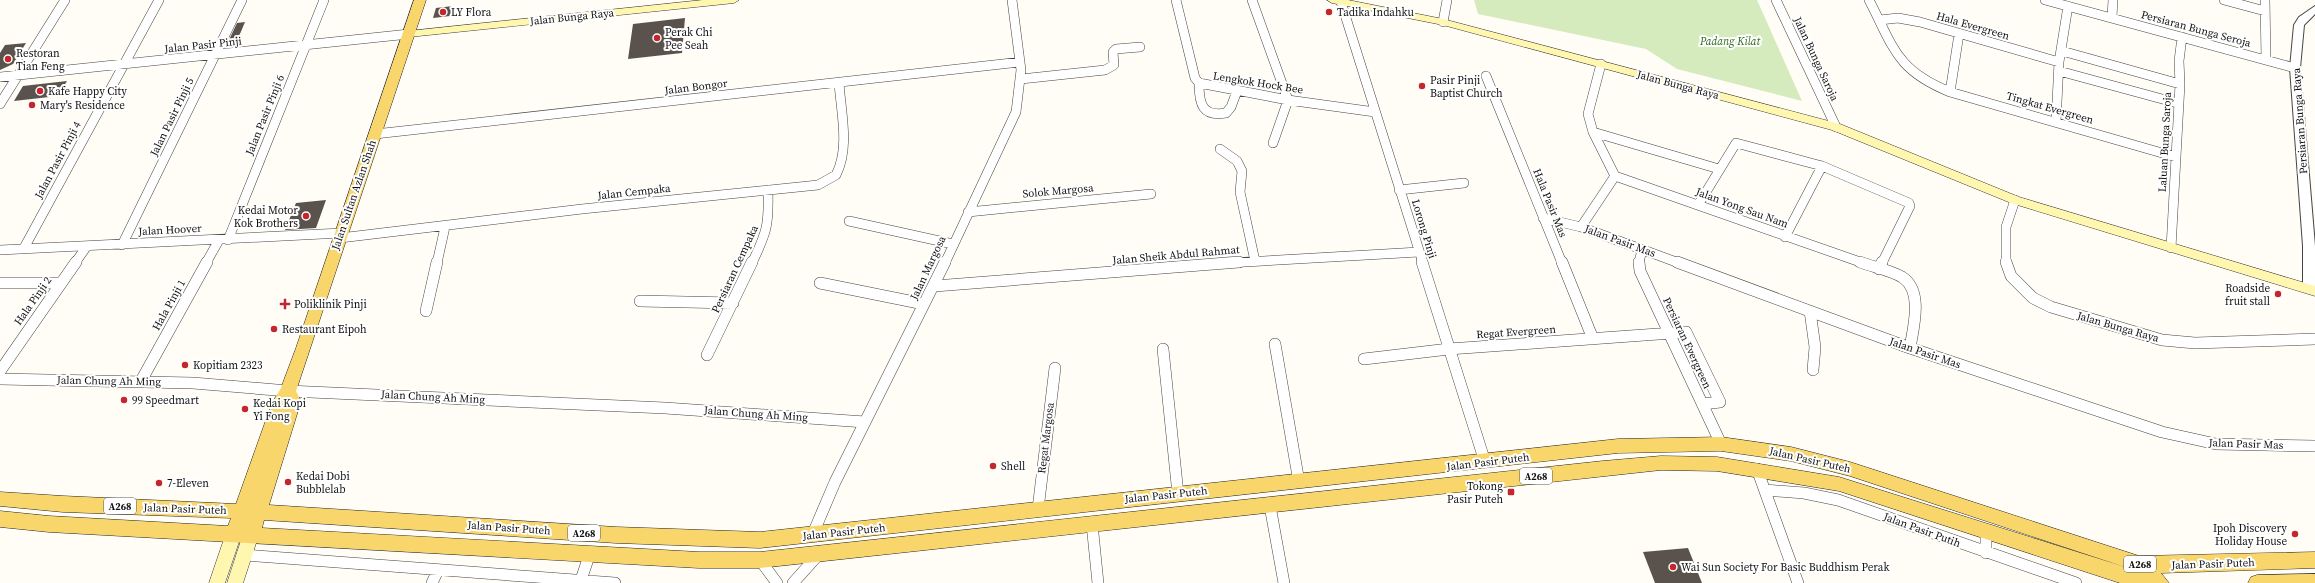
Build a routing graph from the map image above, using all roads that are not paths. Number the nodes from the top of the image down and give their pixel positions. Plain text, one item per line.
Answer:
1 (65, 0) edge
2 (159, 0) edge
3 (242, 0) edge
4 (324, 0) edge
5 (420, 0) edge
6 (734, 0) edge
7 (1012, 0) edge
8 (1176, 0) edge
9 (1252, 0) edge
10 (1446, 0) edge
11 (1776, 0) edge
12 (1869, 0) edge
13 (2045, 0) edge
14 (2113, 0) edge
15 (2224, 0) edge
16 (2265, 0) edge
17 (1339, 1) edge
18 (672, 3) edge
19 (2068, 6) junction
20 (2315, 9) edge
21 (2265, 11) junction
22 (2112, 17) junction
23 (1880, 20) junction
24 (1443, 22) junction
25 (409, 34) junction
26 (1960, 34) junction
27 (2182, 37) junction
28 (306, 45) junction
29 (1140, 47) dead end
30 (2062, 51) junction
31 (216, 54) junction
32 (2266, 59) junction
33 (1020, 62) junction
34 (2059, 62) junction
35 (124, 64) junction
36 (1601, 64) junction
37 (2295, 68) junction
38 (2059, 71) junction
39 (18, 75) junction
40 (1486, 76) dead end
41 (0, 77) edge
42 (1021, 79) junction
43 (838, 83) junction
44 (1199, 83) junction
45 (2180, 84) junction
46 (1237, 91) junction
47 (1950, 92) junction
48 (1288, 100) junction
49 (2177, 103) junction
50 (0, 104) edge
51 (1375, 112) junction
52 (2056, 122) junction
53 (1836, 127) junction
54 (1593, 132) junction
55 (375, 134) junction
56 (1273, 143) dead end
57 (1220, 149) dead end
58 (2176, 157) junction
59 (1822, 166) junction
60 (1719, 169) junction
61 (1615, 176) junction
62 (1464, 184) dead end
63 (768, 190) junction
64 (1400, 190) junction
65 (1151, 194) dead end
66 (2015, 200) junction
67 (1698, 204) junction
68 (968, 212) junction
69 (1543, 218) junction
70 (849, 221) dead end
71 (445, 227) junction
72 (1581, 227) junction
73 (341, 236) junction
74 (1785, 237) junction
75 (224, 240) junction
76 (953, 244) junction
77 (122, 245) junction
78 (87, 246) junction
79 (24, 248) junction
80 (2171, 248) junction
81 (1642, 249) junction
82 (0, 250) edge
83 (1419, 252) junction
84 (1255, 261) junction
85 (1879, 268) junction
86 (0, 283) edge
87 (61, 283) junction
88 (820, 283) dead end
89 (935, 286) junction
90 (2312, 290) edge
91 (640, 301) dead end
92 (733, 303) junction
93 (924, 304) junction
94 (426, 311) dead end
95 (1810, 311) junction
96 (1670, 333) junction
97 (1594, 339) junction
98 (2315, 339) edge
99 (1275, 344) dead end
100 (1910, 348) junction
101 (1163, 349) dead end
102 (1449, 349) junction
103 (707, 355) dead end
104 (1364, 359) dead end
105 (1055, 368) dead end
106 (0, 370) edge
107 (1813, 370) dead end
108 (0, 379) edge
109 (141, 381) junction
110 (288, 391) junction
111 (1702, 404) junction
112 (865, 422) junction
113 (1722, 444) junction
114 (2315, 446) edge
115 (1485, 462) junction
116 (1757, 469) junction
117 (1299, 482) junction
118 (1765, 490) junction
119 (1178, 494) junction
120 (0, 499) edge
121 (1270, 506) junction
122 (1038, 509) junction
123 (241, 511) junction
124 (258, 512) junction
125 (0, 519) edge
126 (1092, 524) junction
127 (1986, 532) junction
128 (242, 534) junction
129 (812, 536) junction
130 (2060, 539) junction
131 (590, 553) junction
132 (1986, 553) junction
133 (819, 554) junction
134 (244, 555) junction
135 (760, 560) junction
136 (2315, 560) edge
137 (438, 570) junction
138 (580, 582) edge
139 (2315, 582) edge
140 (217, 583) edge
141 (235, 583) edge
142 (432, 583) edge
143 (615, 583) edge
144 (777, 583) edge
145 (793, 583) edge
146 (1098, 583) edge
147 (1284, 583) edge
148 (1798, 583) edge
149 (2076, 583) edge
150 (2145, 583) edge
151 (2160, 583) edge
152 (2257, 583) edge

1 - 39 street
2 - 35 street, Jalan Pasir Pinji 4
3 - 31 street, Jalan Pasir Pinji 5
4 - 28 street, Jalan Pasir Pinji 6
5 - 25 main road, Jalan Sultan Azlan Shah
6 - 18 main road, Jalan Bunga Raya
7 - 33 street, Jalan Margosa
8 - 44 street, Lengkok Hock Bee
9 - 48 street
10 - 24 street
11 - 53 street, Jalan Bunga Saroja
12 - 23 street, Tingkat Evergreen
13 - 19 street, Persiaran Bunga Seroja
14 - 22 street
15 - 21 street
16 - 21 street
17 - 24 main road, Jalan Bunga Raya
17 - 51 street, Lorong Pinji
18 - 25 main road, Jalan Bunga Raya
19 - 22 street, Persiaran Bunga Seroja
19 - 30 street
20 - 37 street, Persiaran Bunga Raya
21 - 32 street
22 - 27 street, Persiaran Bunga Seroja
23 - 26 street, Hala Evergreen
23 - 47 street, Tingkat Evergreen
24 - 36 main road, Jalan Bunga Raya
25 - 28 street, Jalan Pasir Pinji
25 - 55 main road, Jalan Sultan Azlan Shah
26 - 34 street, Hala Evergreen
26 - 47 street
27 - 32 street, Persiaran Bunga Seroja
27 - 45 street, Laluan Bunga Saroja
28 - 31 street, Jalan Pasir Pinji
28 - 75 street, Jalan Pasir Pinji 6
29 - 42 street
30 - 34 street
30 - 45 street
31 - 35 street, Jalan Pasir Pinji
31 - 77 street, Jalan Pasir Pinji 5
32 - 37 street, Persiaran Bunga Seroja
33 - 42 street, Jalan Margosa
33 - 43 street, Jalan Bongor
34 - 38 street
35 - 39 street, Jalan Pasir Pinji
35 - 79 street, Jalan Pasir Pinji 4
36 - 53 main road, Jalan Bunga Raya
36 - 54 street
37 - 90 street, Persiaran Bunga Raya
38 - 49 street
38 - 52 street
39 - 41 street, Jalan Pasir Pinji
39 - 50 street
40 - 69 street, Hala Pasir Mas
42 - 68 street, Jalan Margosa
43 - 55 street, Jalan Bongor
43 - 63 street, Jalan Cempaka
44 - 46 street, Lengkok Hock Bee
44 - 46 street
45 - 49 street, Laluan Bunga Saroja
46 - 48 street, Lengkok Hock Bee
47 - 52 street, Tingkat Evergreen
48 - 51 street, Lengkok Hock Bee
48 - 56 street
49 - 58 street, Laluan Bunga Saroja
51 - 64 street, Lorong Pinji
52 - 58 street, Tingkat Evergreen
53 - 66 main road, Jalan Bunga Raya
54 - 60 street
54 - 61 street
55 - 73 main road, Jalan Sultan Azlan Shah
57 - 84 street
58 - 80 street, Laluan Bunga Saroja
59 - 60 street
59 - 74 street
59 - 85 street
60 - 67 street
61 - 67 street, Jalan Yong Sau Nam
61 - 72 street
62 - 64 street
63 - 71 street, Jalan Cempaka
63 - 92 street, Persiaran Cempaka
64 - 83 street, Lorong Pinji
65 - 68 street, Solok Margosa
66 - 80 main road, Jalan Bunga Raya
66 - 98 street, Jalan Bunga Raya
67 - 74 street, Jalan Yong Sau Nam
68 - 76 street, Jalan Margosa
69 - 72 street, Jalan Pasir Mas
69 - 97 street, Hala Pasir Mas
70 - 76 street
71 - 73 street, Jalan Cempaka
71 - 94 street
72 - 81 street, Jalan Pasir Mas
73 - 75 street, Jalan Hoover
73 - 110 main road, Jalan Sultan Azlan Shah
74 - 85 street, Jalan Yong Sau Nam
75 - 77 street, Jalan Hoover
75 - 109 street, Hala Pinji 1
76 - 89 street, Jalan Margosa
77 - 78 street, Jalan Hoover
78 - 79 street, Jalan Hoover
78 - 87 street, Hala Pinji 2
79 - 82 street, Jalan Hoover
80 - 90 main road, Jalan Bunga Raya
81 - 95 street, Jalan Pasir Mas
81 - 96 street, Persiaran Evergreen
83 - 84 street, Jalan Sheik Abdul Rahmat
83 - 102 street, Lorong Pinji
84 - 89 street, Jalan Sheik Abdul Rahmat
85 - 100 street, Jalan Yong Sau Nam
86 - 87 street
87 - 106 street, Hala Pinji 2
88 - 93 street
89 - 93 street, Jalan Margosa
91 - 92 street
92 - 103 street, Persiaran Cempaka
93 - 112 street, Jalan Margosa
95 - 100 street, Jalan Pasir Mas
95 - 107 street
96 - 97 street, Regat Evergreen
96 - 111 street, Persiaran Evergreen
96 - 111 street, Regat Evergreen
97 - 102 street, Regat Evergreen
99 - 117 street
100 - 114 street, Jalan Pasir Mas
101 - 119 street
102 - 104 street, Regat Evergreen
102 - 115 street, Lorong Pinji
105 - 122 street, Regat Margosa
108 - 109 street, Jalan Chung Ah Ming
109 - 110 street, Jalan Chung Ah Ming
110 - 112 street, Jalan Chung Ah Ming
110 - 123 main road, Jalan Sultan Azlan Shah
110 - 124 main road, Jalan Sultan Azlan Shah
111 - 113 street, Persiaran Evergreen
112 - 129 street, Jalan Margosa
113 - 115 main road, Jalan Pasir Puteh / A268
113 - 130 main road, Jalan Pasir Puteh / A268
115 - 117 main road, Jalan Pasir Puteh / A268
116 - 118 street
116 - 121 main road, Jalan Pasir Puteh / A268
116 - 127 main road, Jalan Pasir Puteh / A268
117 - 119 main road, Jalan Pasir Puteh / A268
118 - 132 street, Jalan Pasir Putih
118 - 148 street
119 - 122 main road, Jalan Pasir Puteh / A268
120 - 123 main road, Jalan Pasir Puteh / A268
121 - 126 main road, Jalan Pasir Puteh / A268
121 - 147 street
122 - 129 main road, Jalan Pasir Puteh / A268
123 - 124 main road, Jalan Pasir Puteh / A268
123 - 128 main road, Jalan Sultan Azlan Shah
124 - 128 main road, Jalan Sultan Azlan Shah
124 - 129 main road, Jalan Pasir Puteh / A268
125 - 128 main road, Jalan Pasir Puteh / A268
126 - 133 main road, Jalan Pasir Puteh / A268
126 - 146 street
127 - 132 street
127 - 150 main road, Jalan Pasir Puteh / A268
128 - 131 main road, Jalan Pasir Puteh / A268
128 - 134 main road, Jalan Sultan Azlan Shah
128 - 140 main road, Jalan Sultan Azlan Shah
130 - 136 main road, Jalan Pasir Puteh / A268
130 - 151 main road
131 - 135 main road, Jalan Pasir Puteh / A268
131 - 138 street
132 - 149 street, Jalan Pasir Putih
133 - 135 main road, Jalan Pasir Puteh / A268
133 - 145 street
134 - 137 street
134 - 141 main road, Jalan Sultan Azlan Shah
135 - 144 street
137 - 138 street
137 - 142 street
138 - 143 street
139 - 152 main road, Jalan Pasir Puteh

